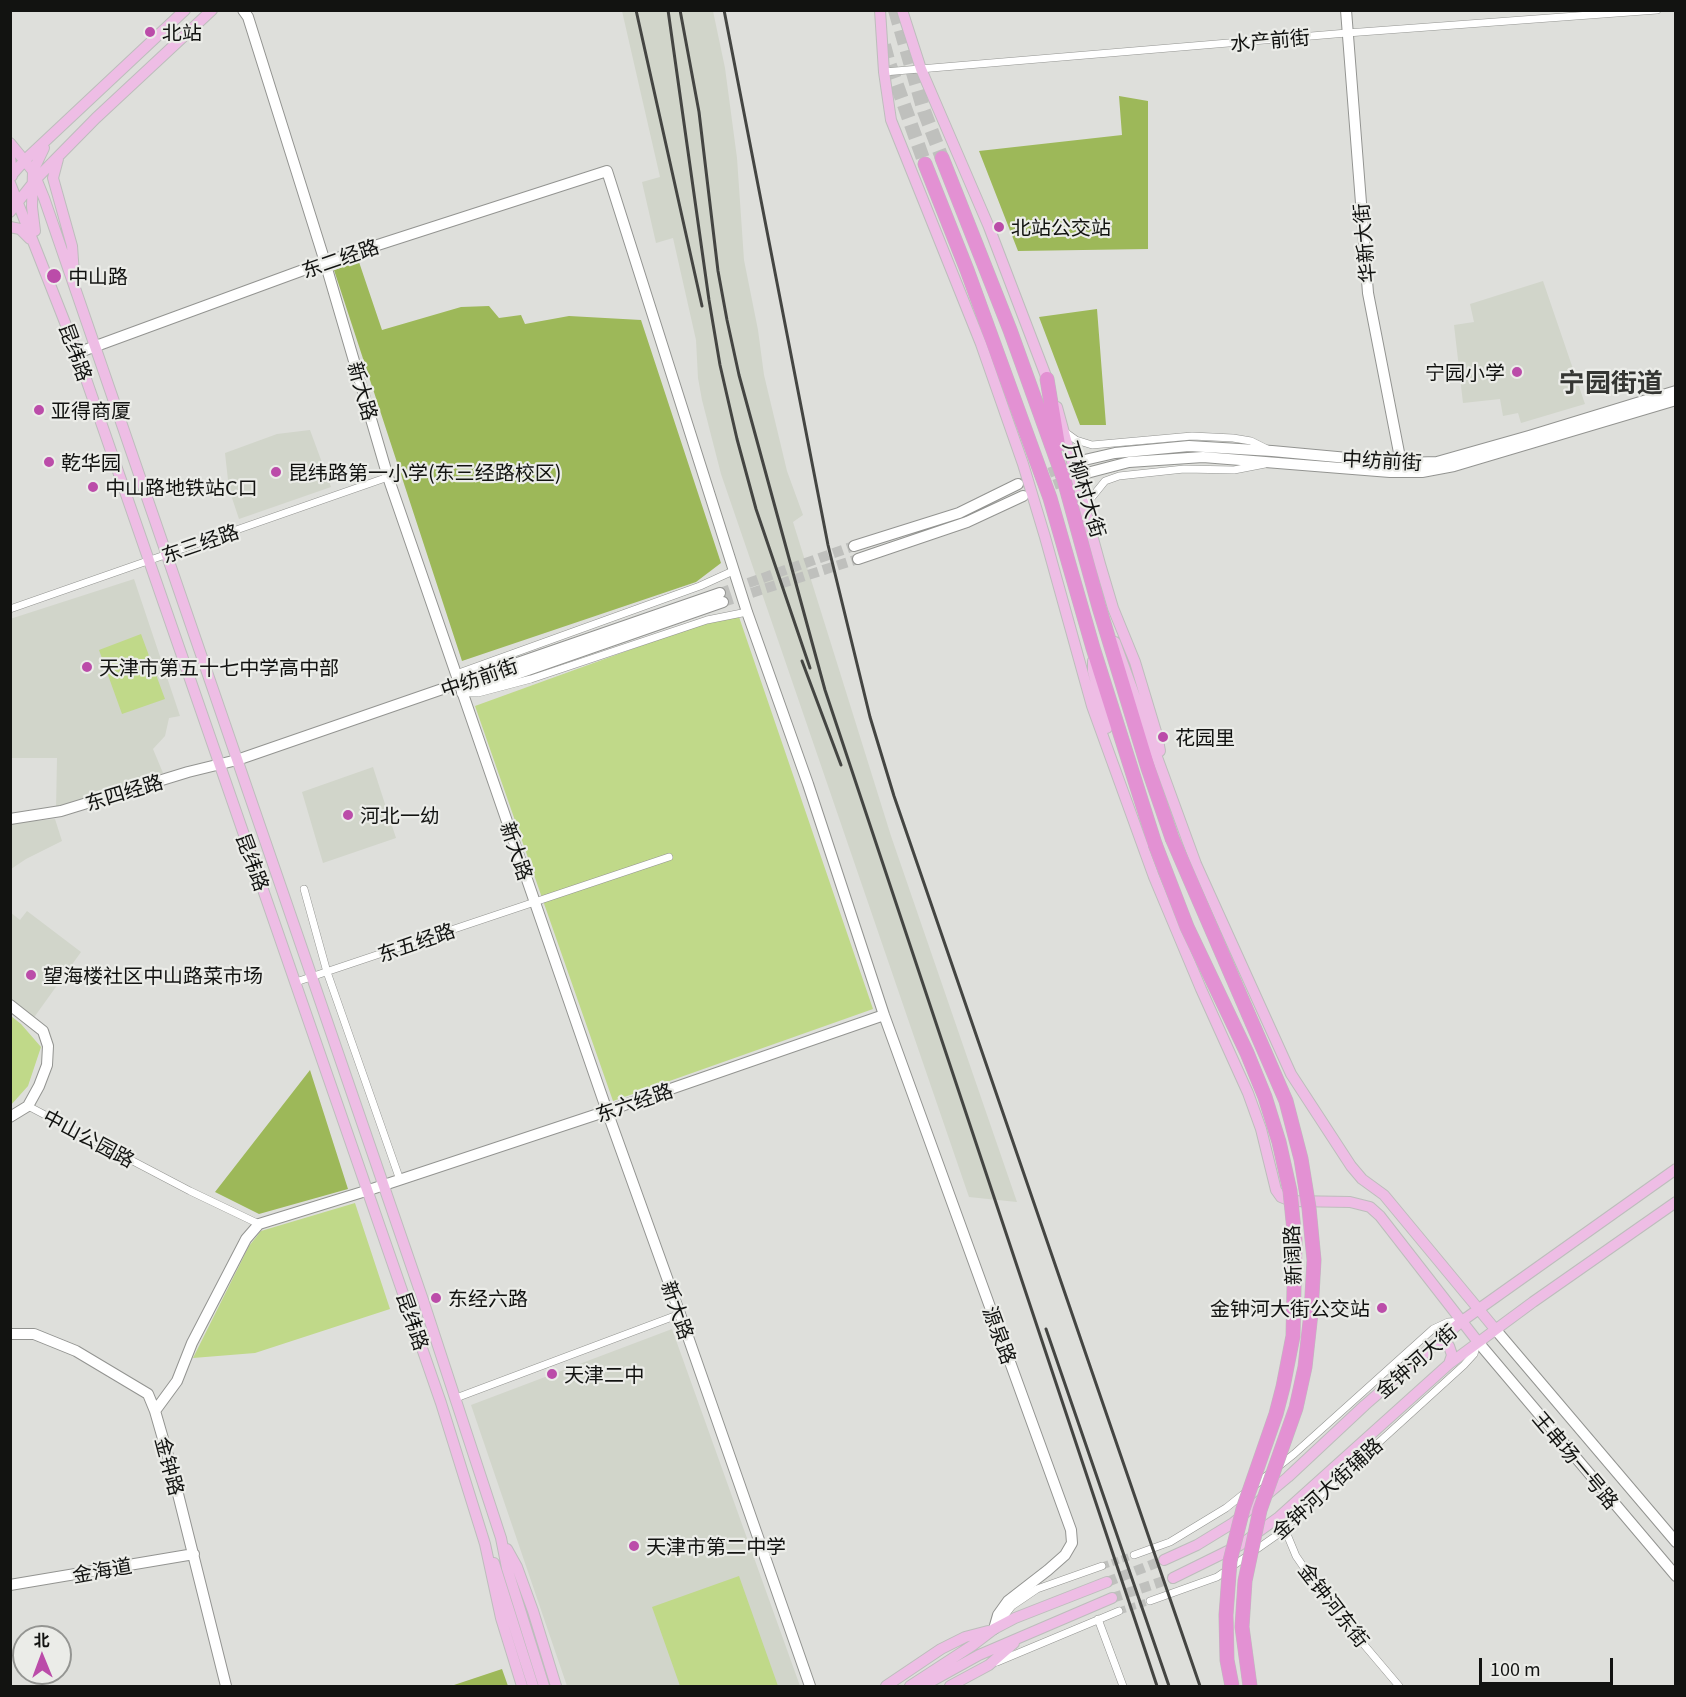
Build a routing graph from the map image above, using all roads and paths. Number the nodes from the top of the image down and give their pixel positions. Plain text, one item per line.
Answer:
1 (185, 10) edge
2 (212, 10) edge
3 (243, 10) edge
4 (880, 10) edge
5 (902, 10) edge
6 (1346, 10) edge
7 (1657, 10) edge
8 (1347, 33) junction
9 (921, 69) junction
10 (884, 72) junction
11 (60, 127) junction
12 (10, 143) edge
13 (61, 154) junction
14 (10, 156) edge
15 (942, 158) tunnel mouth
16 (25, 160) junction
17 (925, 164) tunnel mouth
18 (607, 171) joint
19 (34, 178) junction
20 (11, 182) edge
21 (19, 201) junction
22 (10, 212) edge
23 (10, 226) edge
24 (39, 252) junction
25 (325, 262) junction
26 (74, 286) junction
27 (94, 346) junction
28 (77, 353) junction
29 (1047, 379) junction
30 (996, 388) junction
31 (1676, 391) edge
32 (1676, 400) edge
33 (1063, 431) junction
34 (1272, 451) junction
35 (1080, 462) dead end
36 (1270, 463) junction
37 (1402, 468) junction
38 (1083, 474) tunnel mouth
39 (388, 477) junction
40 (1064, 480) junction
41 (1044, 483) junction
42 (1018, 484) tunnel mouth
43 (1023, 496) tunnel mouth
44 (1084, 507) junction
45 (854, 546) tunnel mouth
46 (166, 555) junction
47 (858, 559) tunnel mouth
48 (148, 561) junction
49 (733, 571) junction
50 (722, 598) tunnel mouth
51 (1099, 607) junction
52 (10, 609) edge
53 (747, 612) junction
54 (1093, 648) junction
55 (459, 684) junction
56 (237, 760) junction
57 (219, 764) junction
58 (1115, 767) junction
59 (1163, 773) junction
60 (10, 819) edge
61 (1172, 838) joint
62 (1155, 844) joint
63 (669, 857) dead end
64 (304, 889) dead end
65 (535, 902) junction
66 (327, 972) junction
67 (311, 977) junction
68 (296, 982) junction
69 (10, 1005) edge
70 (884, 1015) junction
71 (28, 1106) junction
72 (607, 1111) junction
73 (10, 1117) edge
74 (1676, 1169) edge
75 (400, 1180) junction
76 (383, 1185) junction
77 (369, 1190) junction
78 (1676, 1202) edge
79 (259, 1224) junction
80 (1478, 1308) junction
81 (680, 1314) junction
82 (1462, 1321) junction
83 (1496, 1329) junction
84 (10, 1334) edge
85 (1478, 1342) junction
86 (1433, 1345) junction
87 (1449, 1364) junction
88 (456, 1398) junction
89 (155, 1411) junction
90 (1279, 1516) junction
91 (1285, 1528) junction
92 (501, 1538) junction
93 (1676, 1542) edge
94 (485, 1544) junction
95 (194, 1554) junction
96 (1134, 1555) tunnel mouth
97 (1164, 1560) tunnel mouth
98 (1102, 1566) tunnel mouth
99 (1676, 1576) edge
100 (1173, 1578) tunnel mouth
101 (1107, 1582) tunnel mouth
102 (10, 1585) edge
103 (1113, 1598) tunnel mouth
104 (1150, 1600) tunnel mouth
105 (515, 1607) junction
106 (1119, 1611) tunnel mouth
107 (1098, 1619) junction
108 (994, 1629) junction
109 (1020, 1638) junction
110 (976, 1650) junction
111 (989, 1665) junction
112 (226, 1686) edge
113 (522, 1686) edge
114 (533, 1686) edge
115 (544, 1686) edge
116 (556, 1686) edge
117 (810, 1686) edge
118 (886, 1686) edge
119 (910, 1686) edge
120 (923, 1686) edge
121 (950, 1686) edge
122 (1123, 1686) edge
123 (1232, 1686) edge
124 (1250, 1686) edge
125 (1400, 1686) edge

1 - 11 main road
2 - 13 main road
3 - 25 street, 新大路
4 - 10 main road
5 - 9 main road
6 - 8 street, 华新大街
7 - 8 street, 水产前街
8 - 9 street, 水产前街
8 - 37 street, 华新大街
9 - 10 street, 水产前街
9 - 29 main road
10 - 30 main road
11 - 16 main road
11 - 19 main road
12 - 16 main road, 昆纬路
13 - 19 main road
13 - 26 main road
14 - 20 main road
15 - 40 highway, 万柳村大街
16 - 19 main road, 昆纬路
16 - 20 main road
17 - 41 highway, 万柳村大街
18 - 25 street, 东二经路
18 - 49 street, 源泉路
19 - 21 main road
19 - 24 main road
19 - 26 main road, 昆纬路
20 - 21 main road, 昆纬路
21 - 22 main road
21 - 23 street
21 - 24 main road, 昆纬路
23 - 24 main road
24 - 28 main road, 昆纬路
25 - 27 street, 东二经路
25 - 39 street, 新大路
26 - 27 main road, 昆纬路
27 - 28 street, 东二经路
27 - 46 main road, 昆纬路
28 - 48 main road, 昆纬路
29 - 33 main road
29 - 40 highway
30 - 41 main road
30 - 58 main road
31 - 37 street, 中纺前街
32 - 37 street
33 - 34 street
33 - 44 main road
34 - 35 street, 中纺前街
34 - 37 street, 中纺前街
36 - 37 street
36 - 38 street
36 - 44 street
39 - 46 street, 东三经路
39 - 55 street, 新大路
40 - 51 highway, 万柳村大街
41 - 54 highway, 万柳村大街
42 - 45 street
43 - 47 street
44 - 59 main road
46 - 48 street, 东三经路
46 - 56 main road, 昆纬路
48 - 52 street, 东三经路
48 - 57 main road, 昆纬路
49 - 53 street, 源泉路
49 - 55 street
50 - 55 street, 中纺前街
51 - 59 main road
51 - 61 highway, 万柳村大街
53 - 55 street
53 - 70 street, 源泉路
54 - 58 main road
54 - 62 highway, 万柳村大街
55 - 56 street, 中纺前街
55 - 65 street, 新大路
56 - 57 street, 东四经路
56 - 67 main road, 昆纬路
57 - 60 street, 东四经路
57 - 68 main road, 昆纬路
58 - 82 main road
59 - 80 main road
61 - 124 highway, 新阔路, bridge
62 - 123 highway, 新阔路, bridge
63 - 65 street, 东五经路
64 - 66 street
65 - 66 street, 东五经路
65 - 72 street, 新大路
66 - 67 street, 东五经路
66 - 75 street
67 - 68 street, 东五经路
67 - 76 main road, 昆纬路
68 - 77 main road, 昆纬路
69 - 71 street, 中山公园路
70 - 72 street, 东六经路
70 - 108 street, 源泉路
71 - 73 street
71 - 79 street, 中山公园路
72 - 75 street, 东六经路
72 - 81 street, 新大路
74 - 80 main road, 金钟河大街
75 - 76 street, 东六经路
76 - 77 street, 东六经路
76 - 88 main road, 昆纬路
77 - 79 street, 东六经路
77 - 94 main road, 昆纬路
78 - 83 main road, 金钟河大街
79 - 89 street
80 - 82 main road, 金钟河大街
80 - 83 main road
81 - 88 street
81 - 117 street, 新大路
82 - 85 main road
82 - 86 main road, 金钟河大街
82 - 96 street
83 - 85 main road, 金钟河大街
83 - 93 street, 王串场一号路
84 - 89 street, 金钟路
85 - 87 main road, 金钟河大街
85 - 91 street, 金钟河大街辅路
85 - 99 street, 王串场一号路
86 - 87 main road
86 - 97 main road, 金钟河大街
87 - 90 main road, 金钟河大街
88 - 92 main road, 昆纬路
89 - 95 street, 金钟路
90 - 91 street, 金钟河东街
90 - 100 main road, 金钟河大街
91 - 104 street, 金钟河大街辅路
91 - 125 street, 金钟河东街
92 - 105 main road
92 - 116 main road
94 - 105 main road
94 - 113 main road
95 - 102 street, 金海道
95 - 112 street, 金钟路
98 - 108 street
101 - 108 main road
103 - 109 main road
105 - 114 main road
105 - 115 main road
106 - 107 street
107 - 111 street
107 - 122 street
108 - 110 main road
108 - 118 main road
109 - 110 main road
109 - 111 main road
110 - 119 main road
110 - 120 main road
111 - 121 main road

